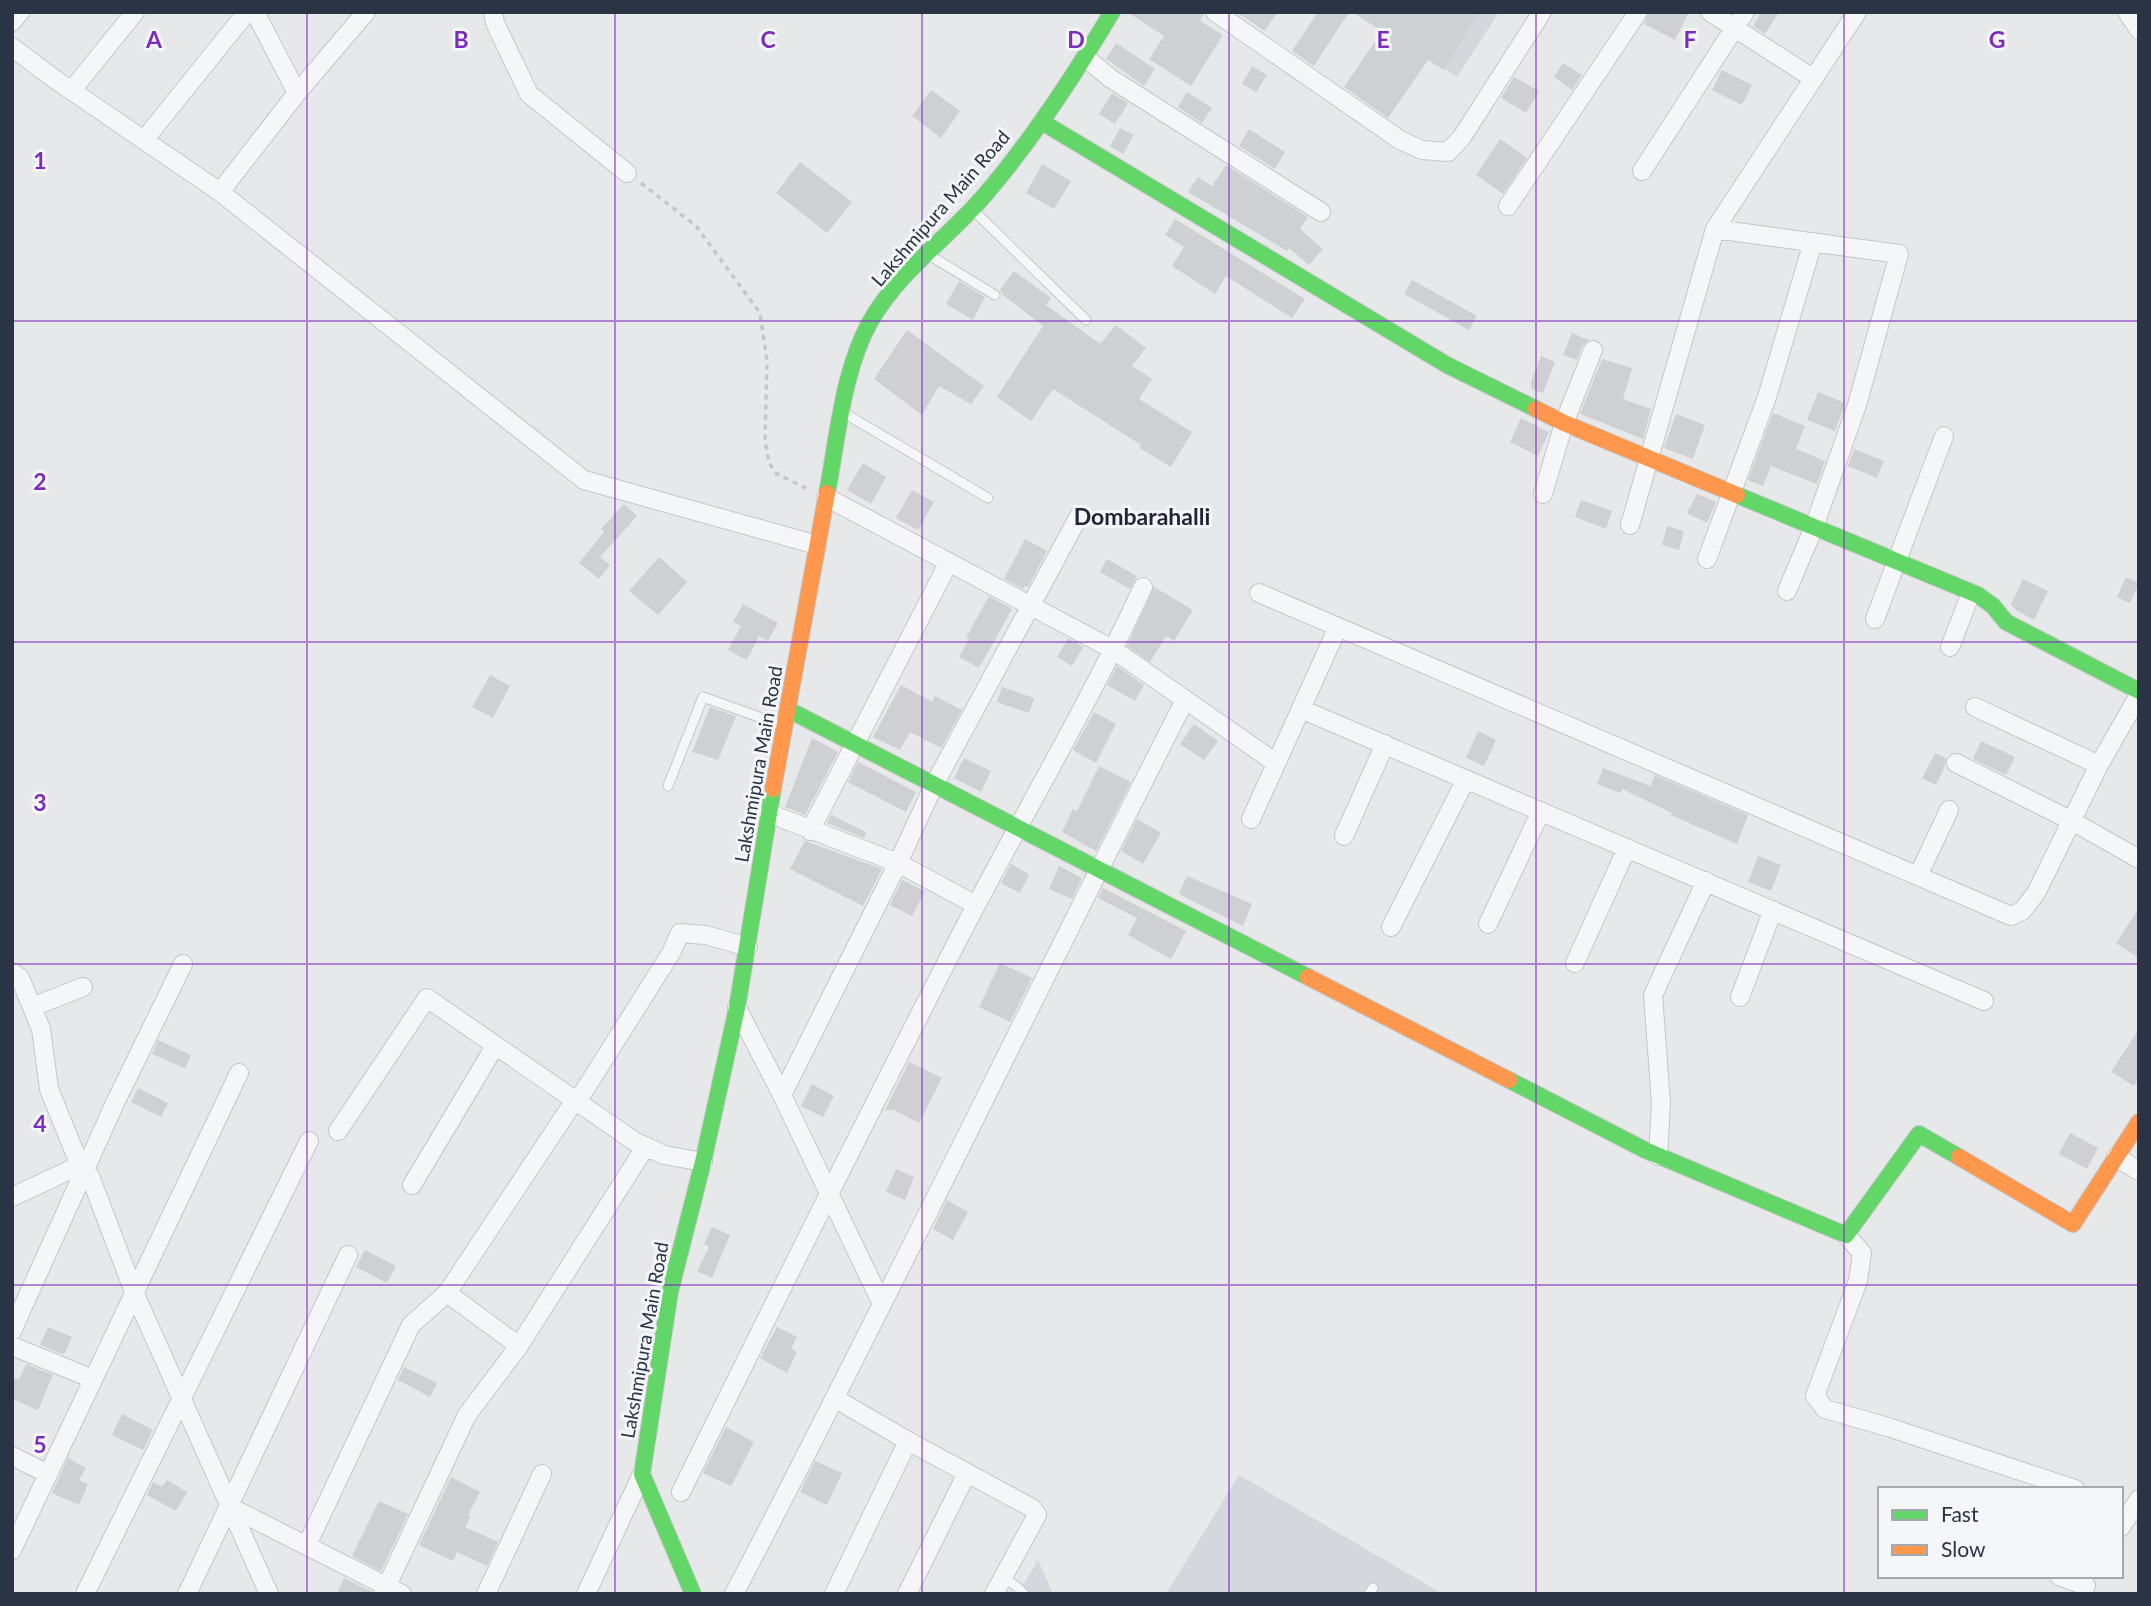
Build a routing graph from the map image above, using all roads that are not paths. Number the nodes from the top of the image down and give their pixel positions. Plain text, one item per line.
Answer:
1 (20, 12) edge
2 (135, 12) edge
3 (247, 12) edge
4 (255, 12) edge
5 (366, 12) edge
6 (493, 12) edge
7 (1112, 12) edge
8 (1215, 12) edge
9 (1542, 12) edge
10 (1638, 12) edge
11 (1710, 12) edge
12 (1745, 12) edge
13 (1857, 12) edge
14 (2127, 12) edge
15 (12, 22) edge
16 (1734, 28) junction
17 (2139, 30) edge
18 (12, 47) edge
19 (1086, 58) junction
20 (1814, 79) junction
21 (72, 90) junction
22 (297, 93) junction
23 (1042, 122) junction
24 (144, 140) junction
25 (1642, 170) dead end
26 (627, 173) road end
27 (220, 192) junction
28 (1508, 206) dead end
29 (972, 208) junction
30 (1321, 212) dead end
31 (1715, 229) junction
32 (1813, 242) junction
33 (928, 254) junction
34 (995, 295) dead end
35 (1086, 320) dead end
36 (1593, 350) dead end
37 (842, 412) junction
38 (1564, 423) junction
39 (1944, 436) dead end
40 (1648, 458) junction
41 (1732, 493) junction
42 (1543, 494) dead end
43 (826, 497) junction
44 (989, 498) dead end
45 (1079, 516) dead end
46 (1630, 524) dead end
47 (1814, 527) junction
48 (817, 545) junction
49 (1707, 559) dead end
50 (949, 562) junction
51 (1897, 562) junction
52 (1143, 587) dead end
53 (1787, 591) dead end
54 (1259, 593) dead end
55 (1971, 593) junction
56 (1032, 606) junction
57 (1875, 619) dead end
58 (1338, 626) junction
59 (1950, 647) dead end
60 (1114, 650) junction
61 (2139, 693) edge
62 (1185, 700) junction
63 (1975, 707) dead end
64 (1301, 709) junction
65 (789, 710) junction
66 (785, 727) junction
67 (1385, 744) junction
68 (855, 745) junction
69 (1276, 763) junction
70 (1956, 763) dead end
71 (2099, 765) junction
72 (1466, 779) junction
73 (934, 785) junction
74 (668, 786) dead end
75 (1949, 810) dead end
76 (1541, 811) junction
77 (768, 813) junction
78 (1251, 819) dead end
79 (2071, 821) junction
80 (1018, 827) junction
81 (810, 831) junction
82 (1344, 836) dead end
83 (1627, 848) junction
84 (2139, 859) edge
85 (898, 863) junction
86 (1099, 868) junction
87 (1919, 876) junction
88 (1706, 881) junction
89 (976, 905) junction
90 (1773, 910) junction
91 (1488, 924) dead end
92 (1391, 927) dead end
93 (748, 947) junction
94 (1575, 963) dead end
95 (183, 964) dead end
96 (12, 972) edge
97 (83, 987) dead end
98 (1740, 997) dead end
99 (1984, 1000) dead end
100 (33, 1007) junction
101 (737, 1009) junction
102 (495, 1045) junction
103 (239, 1073) dead end
104 (782, 1096) junction
105 (575, 1100) junction
106 (2139, 1122) edge
107 (338, 1131) dead end
108 (309, 1141) dead end
109 (646, 1146) junction
110 (1658, 1156) junction
111 (2116, 1157) junction
112 (703, 1162) junction
113 (2139, 1171) edge
114 (83, 1173) junction
115 (412, 1185) dead end
116 (829, 1193) junction
117 (12, 1197) edge
118 (1846, 1235) junction
119 (348, 1255) dead end
120 (134, 1292) junction
121 (447, 1293) junction
122 (882, 1304) junction
123 (12, 1331) edge
124 (12, 1346) edge
125 (519, 1346) junction
126 (93, 1379) junction
127 (181, 1398) junction
128 (836, 1399) junction
129 (908, 1441) junction
130 (12, 1456) edge
131 (967, 1473) junction
132 (48, 1474) junction
133 (542, 1474) dead end
134 (642, 1474) junction
135 (2069, 1487) edge
136 (681, 1492) dead end
137 (2131, 1504) edge
138 (230, 1507) junction
139 (2123, 1522) edge
140 (307, 1545) junction
141 (12, 1550) edge
142 (2065, 1578) edge
143 (2087, 1585) edge
144 (998, 1586) edge
145 (391, 1591) edge
146 (85, 1594) edge
147 (187, 1594) edge
148 (268, 1594) edge
149 (486, 1594) edge
150 (586, 1594) edge
151 (693, 1594) edge
152 (734, 1594) edge
153 (834, 1594) edge
154 (907, 1594) edge
155 (1024, 1594) edge

1 - 15 street
2 - 21 street
3 - 24 street
4 - 22 street
5 - 22 street
6 - 26 street
7 - 19 street, Lakshmipura Main Road
8 - 9 street
10 - 28 street
11 - 16 street
12 - 16 street
13 - 20 street
14 - 17 street
16 - 20 street
16 - 25 street
18 - 21 street
19 - 23 street, Lakshmipura Main Road
19 - 30 street
20 - 31 street
21 - 24 street
22 - 27 street
23 - 29 street, Lakshmipura Main Road
23 - 38 street
24 - 27 street
27 - 48 street
29 - 33 street, Lakshmipura Main Road
29 - 35 lane
31 - 32 street
31 - 40 street
32 - 41 street
32 - 47 street
33 - 34 lane
33 - 37 street, Lakshmipura Main Road
36 - 38 street
37 - 43 street, Lakshmipura Main Road
37 - 44 lane
38 - 40 street
38 - 42 street
39 - 51 street
40 - 41 street
40 - 46 street
41 - 47 street
41 - 49 street
43 - 48 street, Lakshmipura Main Road
43 - 50 street
45 - 56 street
47 - 51 street
47 - 53 street
48 - 65 street, Lakshmipura Main Road
50 - 56 street
50 - 68 street
51 - 55 street
51 - 57 street
52 - 60 street
54 - 58 street
55 - 59 street
55 - 61 street
56 - 60 street
56 - 73 street
58 - 64 street
58 - 87 street
60 - 62 street
60 - 80 street
61 - 71 street
62 - 69 street
62 - 86 street
63 - 71 street
64 - 67 street
64 - 69 street
65 - 66 street, Lakshmipura Main Road
65 - 68 street
66 - 74 lane
66 - 77 street, Lakshmipura Main Road
67 - 72 street
67 - 82 street
68 - 73 street
68 - 81 street
69 - 78 street
70 - 79 street
71 - 79 street
72 - 76 street
72 - 92 street
73 - 80 street
73 - 85 street
75 - 87 street
76 - 83 street
76 - 91 street
77 - 81 street
77 - 93 street, Lakshmipura Main Road
79 - 84 street
79 - 87 street
80 - 86 street
80 - 89 street
81 - 85 street
83 - 88 street
83 - 94 street
85 - 89 street
85 - 104 street
86 - 110 street
86 - 122 street
88 - 90 street
88 - 110 street
89 - 116 street
90 - 98 street
90 - 99 street
93 - 101 street, Lakshmipura Main Road
93 - 105 street
95 - 114 street
96 - 100 street
97 - 100 street
100 - 114 street
101 - 104 street
101 - 112 street, Lakshmipura Main Road
102 - 105 street
102 - 107 street
102 - 115 street
103 - 120 street
104 - 116 street
105 - 109 street
105 - 121 street
106 - 111 street
108 - 127 street
109 - 112 street
109 - 125 street
110 - 118 street
111 - 113 street
111 - 118 street
112 - 134 street, Lakshmipura Main Road
114 - 117 street
114 - 120 street
114 - 123 street
116 - 122 street
116 - 136 street
118 - 135 street
119 - 138 street
120 - 126 street
120 - 127 street
121 - 125 street
121 - 140 street
122 - 128 street
124 - 126 street
125 - 145 street
126 - 132 street
127 - 138 street
127 - 146 street
128 - 129 street
128 - 152 street
129 - 131 street
129 - 153 street
130 - 132 street
131 - 144 street
131 - 154 street
132 - 141 street
133 - 149 street
134 - 150 street
134 - 151 street
137 - 139 street
138 - 140 street
138 - 147 street
138 - 148 street
140 - 145 street
142 - 143 street
144 - 155 lane

